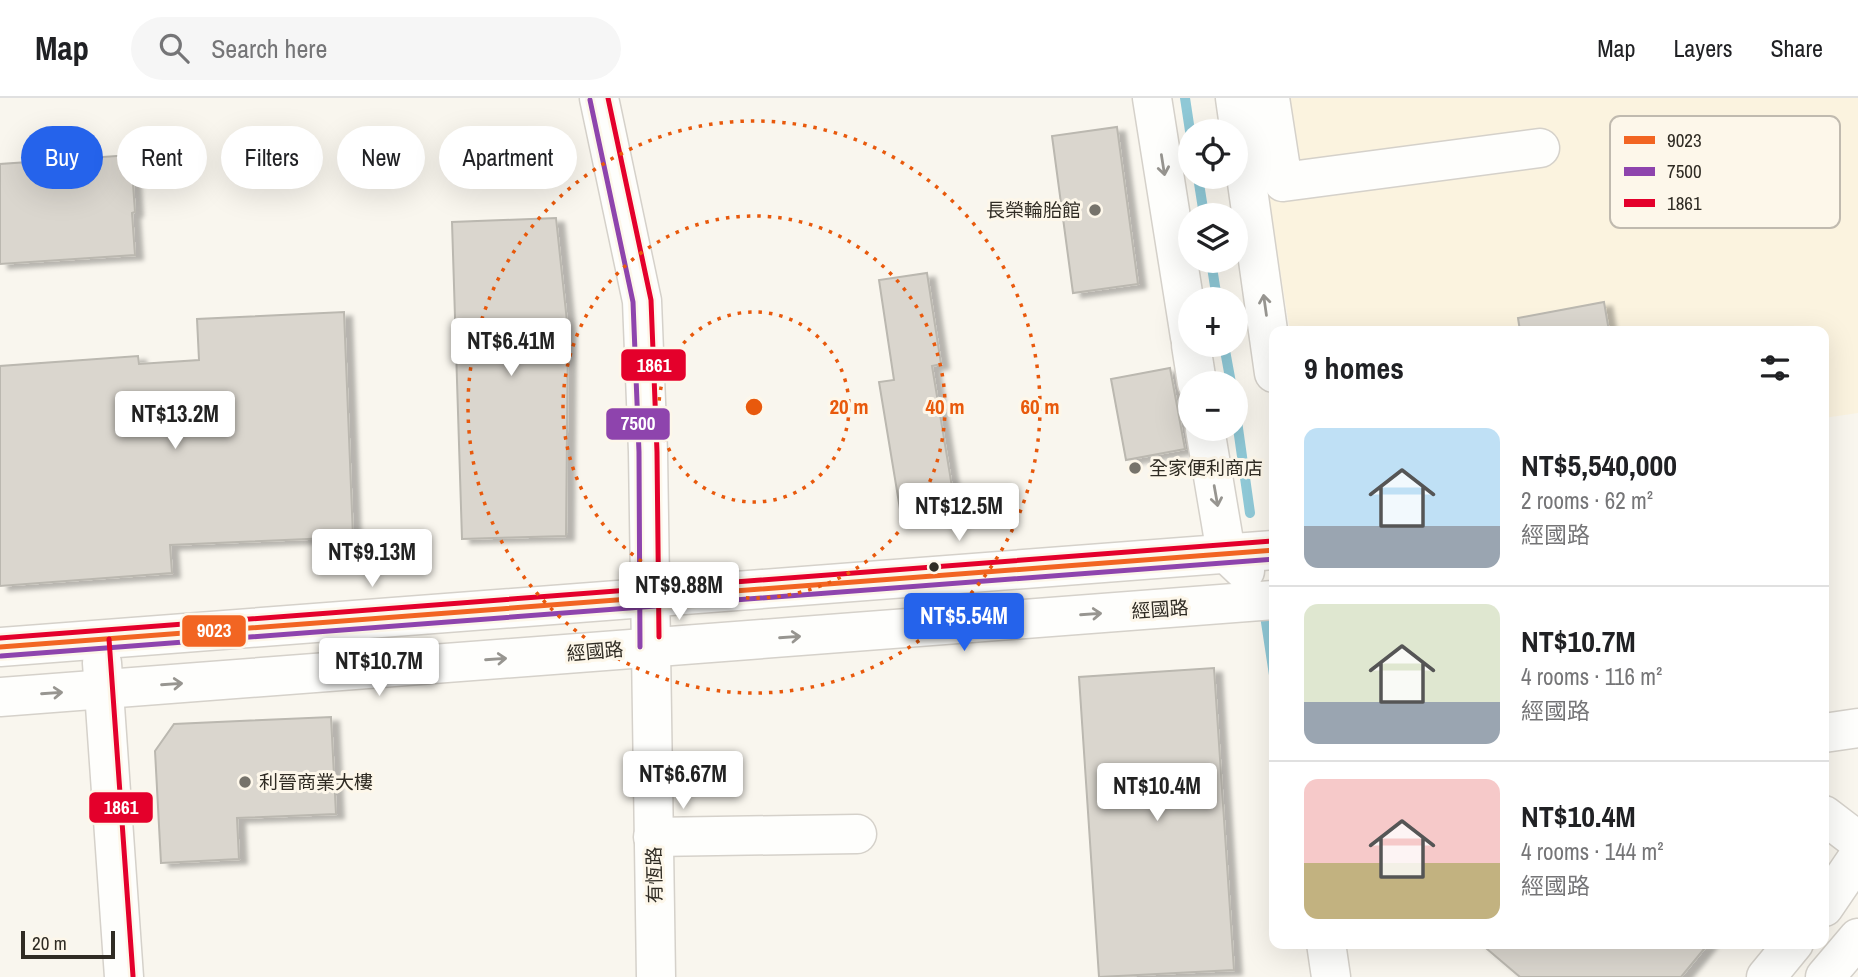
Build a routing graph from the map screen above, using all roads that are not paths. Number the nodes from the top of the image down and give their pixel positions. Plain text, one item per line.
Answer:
1 (599, 98) edge
2 (1152, 98) edge
3 (1235, 98) edge
4 (1270, 98) edge
5 (1540, 148) dead end
6 (1182, 287) edge
7 (1269, 338) edge
8 (1207, 441) edge
9 (1269, 550) edge
10 (1226, 553) junction
11 (1269, 594) edge
12 (649, 597) junction
13 (1269, 599) edge
14 (100, 640) junction
15 (0, 647) edge
16 (649, 647) junction
17 (104, 689) junction
18 (0, 697) edge
19 (1858, 728) edge
20 (1829, 732) edge
21 (1829, 819) edge
22 (857, 834) dead end
23 (653, 837) junction
24 (1858, 841) edge
25 (1858, 858) edge
26 (1829, 901) edge
27 (1829, 911) edge
28 (1858, 931) edge
29 (1858, 939) edge
30 (1327, 949) edge
31 (1789, 949) edge
32 (124, 977) edge
33 (656, 977) edge
34 (1331, 977) edge
35 (1766, 977) edge
36 (1825, 977) edge

1 - 12 street
2 -> 6 street
7 -> 3 street
4 - 5 street
8 -> 10 street
9 - 10 street
10 - 11 street
10 - 12 street
12 - 14 street
12 - 16 street, 有恆路
16 -> 13 street, 經國路
14 - 15 street
14 - 17 street
17 -> 16 street, 經國路
16 - 23 street, 有恆路
18 -> 17 street, 經國路
17 - 32 street
19 - 20 street
21 - 24 street
22 - 23 street
23 - 33 street, 有恆路
25 - 26 street
27 - 28 street
29 - 36 street
30 - 34 street
31 - 35 street

